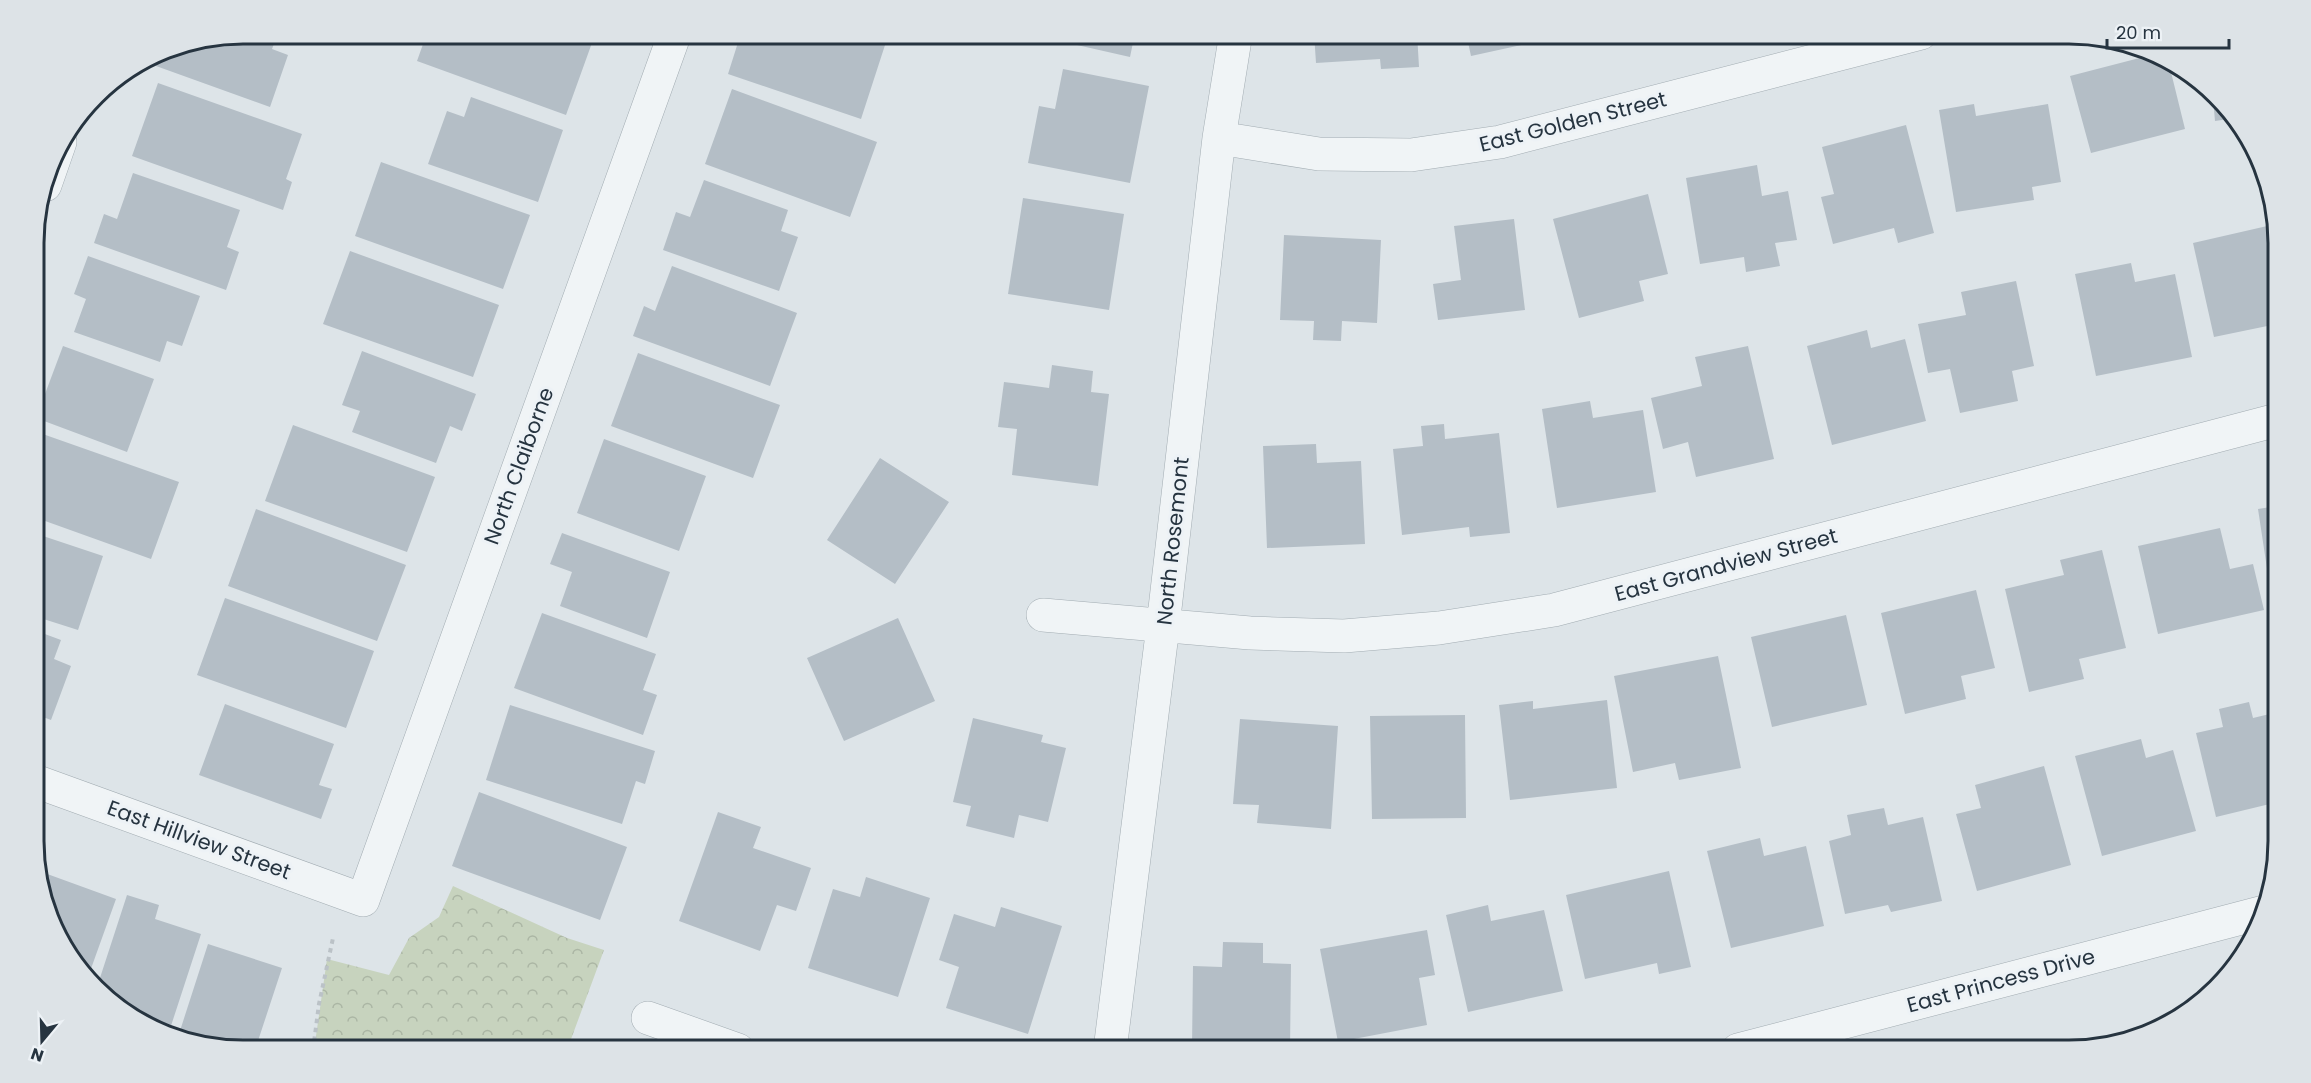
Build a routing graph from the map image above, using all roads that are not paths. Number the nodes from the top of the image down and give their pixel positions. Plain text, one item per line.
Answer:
1 (671, 44) edge
2 (1234, 44) edge
3 (1872, 44) edge
4 (1220, 138) junction
5 (2268, 422) edge
6 (1043, 615) dead end
7 (1164, 626) junction
8 (44, 784) edge
9 (363, 900) joint
10 (2253, 915) edge
11 (648, 1018) dead end
12 (1779, 1039) edge
13 (709, 1040) edge
14 (1111, 1040) edge

1 - 9 street, North Claiborne
2 - 4 street, North Rosemont
3 - 4 street, East Golden Street
4 - 7 street, North Rosemont
5 - 7 street, East Grandview Street
6 - 7 street, East Grandview Street
7 - 14 street, North Rosemont
8 - 9 street, East Hillview Street
10 - 12 street, East Princess Drive
11 - 13 street

